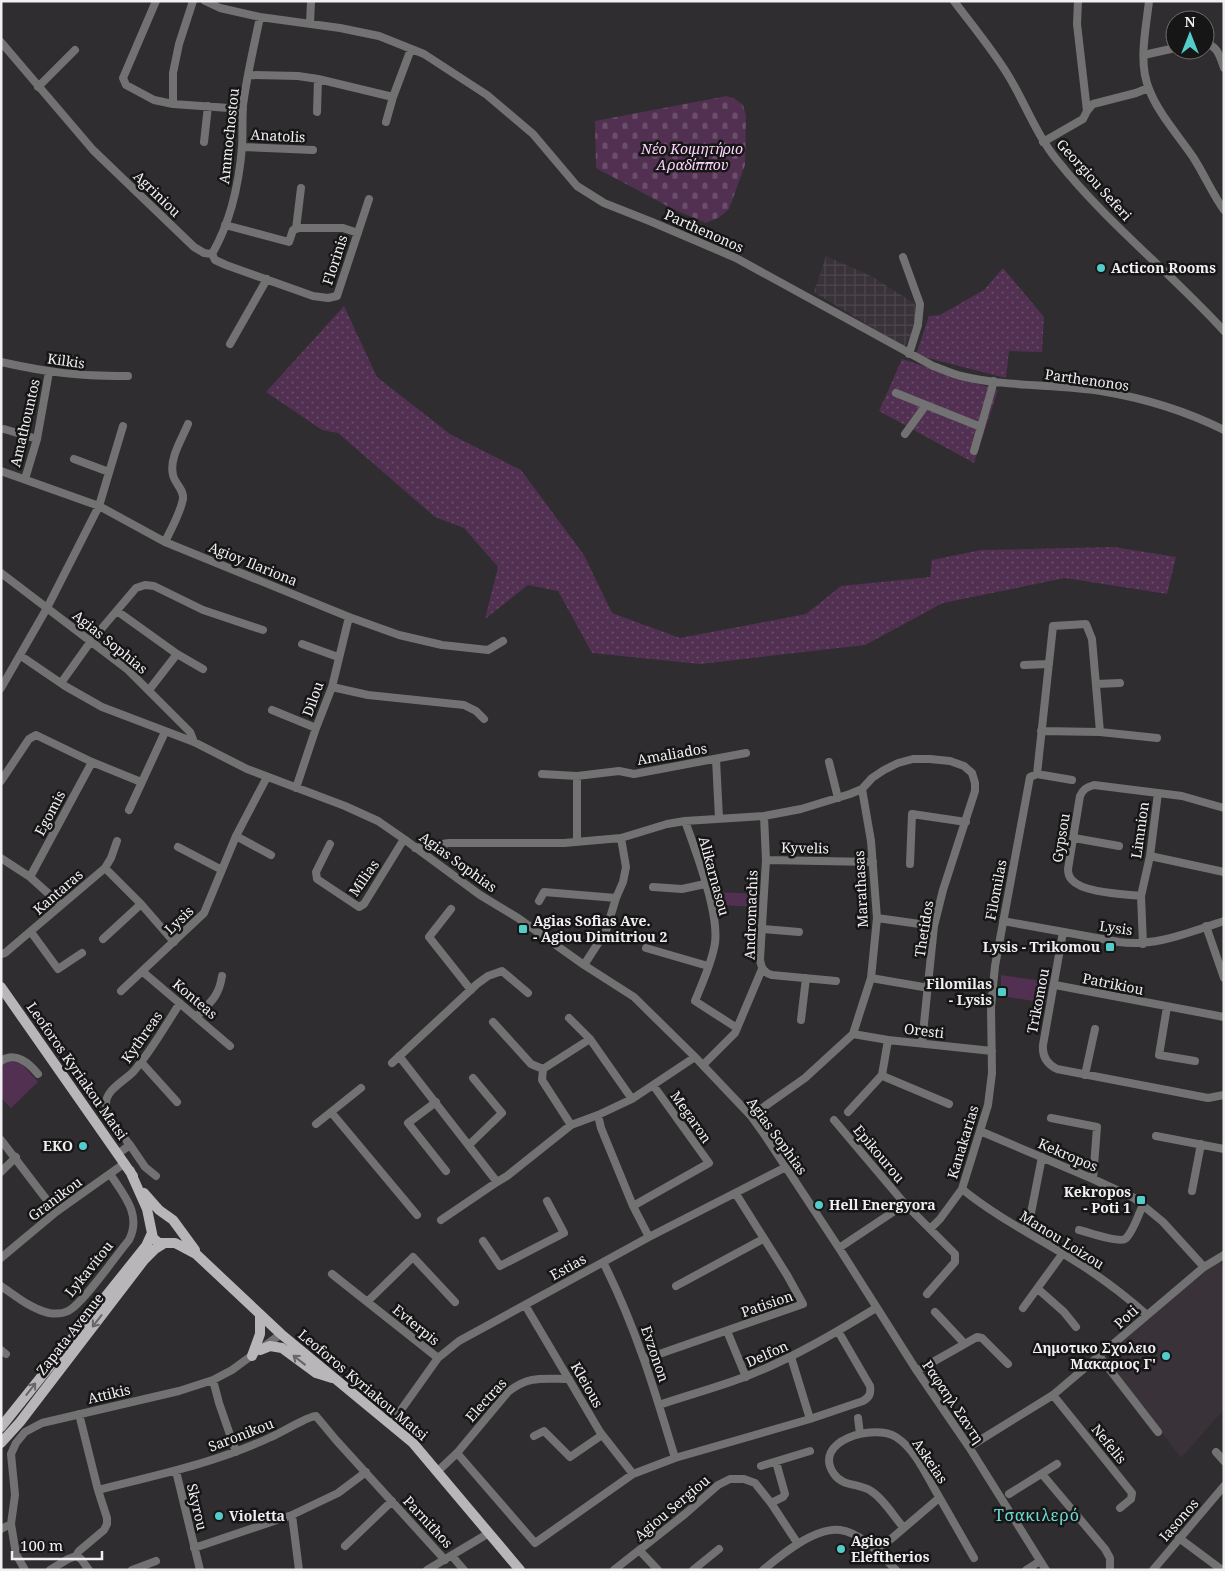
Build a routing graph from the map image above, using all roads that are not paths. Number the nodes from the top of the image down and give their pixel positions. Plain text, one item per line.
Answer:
1 (156, 1) edge
2 (193, 1) edge
3 (205, 1) edge
4 (311, 1) edge
5 (954, 1) edge
6 (1078, 1) edge
7 (1149, 1) edge
8 (260, 17) junction
9 (310, 24) junction
10 (1, 42) edge
11 (410, 49) junction
12 (1215, 49) edge
13 (75, 50) dead end
14 (1165, 50) edge
15 (1144, 55) junction
16 (1224, 68) edge
17 (248, 75) junction
18 (318, 79) junction
19 (38, 87) junction
20 (1148, 88) junction
21 (393, 97) junction
22 (173, 104) junction
23 (208, 106) junction
24 (243, 108) junction
25 (1086, 111) junction
26 (317, 112) dead end
27 (386, 122) dead end
28 (204, 142) dead end
29 (1043, 142) junction
30 (242, 147) junction
31 (313, 150) dead end
32 (301, 188) dead end
33 (369, 199) dead end
34 (1222, 204) edge
35 (226, 225) junction
36 (296, 229) junction
37 (358, 232) junction
38 (212, 254) junction
39 (903, 256) dead end
40 (267, 279) junction
41 (337, 296) joint
42 (1224, 331) edge
43 (230, 344) dead end
44 (909, 354) junction
45 (1, 362) edge
46 (49, 372) junction
47 (128, 376) dead end
48 (994, 380) junction
49 (896, 393) dead end
50 (926, 405) junction
51 (188, 424) dead end
52 (123, 426) dead end
53 (981, 427) junction
54 (4, 429) dead end
55 (1224, 430) edge
56 (905, 434) dead end
57 (37, 439) junction
58 (974, 451) dead end
59 (74, 459) dead end
60 (1, 471) edge
61 (110, 472) junction
62 (25, 479) junction
63 (99, 506) junction
64 (165, 542) junction
65 (1, 573) edge
66 (47, 608) junction
67 (117, 611) junction
68 (348, 617) junction
69 (263, 630) dead end
70 (91, 641) junction
71 (503, 641) dead end
72 (302, 644) dead end
73 (178, 654) junction
74 (20, 656) junction
75 (338, 657) junction
76 (1049, 664) junction
77 (1024, 665) dead end
78 (204, 669) dead end
79 (61, 683) junction
80 (1120, 683) dead end
81 (1096, 684) junction
82 (332, 687) junction
83 (1, 688) edge
84 (149, 690) junction
85 (272, 710) dead end
86 (484, 719) dead end
87 (316, 728) junction
88 (1041, 731) junction
89 (165, 732) junction
90 (1100, 732) junction
91 (1157, 738) dead end
92 (194, 742) junction
93 (746, 753) dead end
94 (716, 759) junction
95 (92, 762) junction
96 (829, 762) dead end
97 (1, 764) edge
98 (10, 768) junction
99 (542, 774) dead end
100 (1036, 774) junction
101 (577, 776) junction
102 (267, 777) junction
103 (1072, 780) dead end
104 (1, 781) edge
105 (141, 782) junction
106 (296, 788) junction
107 (862, 789) junction
108 (1085, 789) joint
109 (1158, 793) junction
110 (838, 798) junction
111 (1224, 808) edge
112 (130, 810) dead end
113 (764, 816) junction
114 (719, 818) junction
115 (685, 821) junction
116 (966, 822) junction
117 (236, 836) junction
118 (622, 838) junction
119 (1074, 838) junction
120 (404, 839) junction
121 (118, 841) dead end
122 (577, 841) junction
123 (330, 844) dead end
124 (1120, 846) dead end
125 (178, 847) dead end
126 (415, 848) junction
127 (271, 855) dead end
128 (1150, 856) junction
129 (1, 858) edge
130 (766, 860) junction
131 (873, 862) junction
132 (910, 864) dead end
133 (104, 868) junction
134 (222, 870) junction
135 (1224, 872) edge
136 (30, 877) junction
137 (705, 884) junction
138 (653, 886) dead end
139 (1141, 896) junction
140 (616, 898) junction
141 (539, 901) dead end
142 (141, 904) junction
143 (61, 905) junction
144 (452, 909) dead end
145 (877, 918) junction
146 (1003, 921) junction
147 (1224, 921) edge
148 (934, 926) junction
149 (1206, 926) junction
150 (763, 929) junction
151 (31, 932) junction
152 (799, 932) dead end
153 (1063, 932) junction
154 (102, 939) dead end
155 (174, 942) junction
156 (1144, 944) junction
157 (646, 948) dead end
158 (82, 953) dead end
159 (3, 954) edge
160 (584, 965) junction
161 (708, 966) junction
162 (762, 968) junction
163 (143, 972) junction
164 (222, 976) dead end
165 (806, 978) junction
166 (871, 978) junction
167 (1224, 978) edge
168 (836, 981) dead end
169 (1054, 985) junction
170 (1, 987) edge
171 (929, 988) junction
172 (471, 990) junction
173 (121, 991) dead end
174 (528, 993) dead end
175 (180, 1003) junction
176 (1167, 1007) junction
177 (197, 1016) junction
178 (1224, 1016) edge
179 (568, 1018) dead end
180 (801, 1020) dead end
181 (493, 1022) dead end
182 (737, 1028) junction
183 (1095, 1029) dead end
184 (852, 1034) junction
185 (590, 1039) junction
186 (888, 1040) junction
187 (922, 1044) junction
188 (230, 1046) dead end
189 (992, 1051) junction
190 (399, 1056) junction
191 (695, 1057) junction
192 (1, 1061) edge
193 (1195, 1061) dead end
194 (141, 1062) junction
195 (392, 1063) dead end
196 (703, 1065) junction
197 (543, 1069) junction
198 (38, 1074) dead end
199 (882, 1075) junction
200 (1085, 1075) junction
201 (473, 1078) dead end
202 (653, 1085) junction
203 (361, 1088) dead end
204 (1224, 1096) edge
205 (632, 1099) junction
206 (177, 1102) dead end
207 (436, 1102) junction
208 (949, 1104) dead end
209 (331, 1112) junction
210 (848, 1112) dead end
211 (598, 1115) junction
212 (751, 1116) junction
213 (1051, 1118) dead end
214 (834, 1120) dead end
215 (316, 1124) dead end
216 (571, 1125) junction
217 (980, 1132) junction
218 (1156, 1136) dead end
219 (1, 1140) edge
220 (1201, 1144) junction
221 (469, 1145) junction
222 (130, 1146) junction
223 (1224, 1149) edge
224 (119, 1153) junction
225 (16, 1157) junction
226 (1042, 1157) junction
227 (127, 1167) junction
228 (786, 1168) junction
229 (446, 1171) dead end
230 (1, 1172) edge
231 (110, 1174) junction
232 (156, 1176) dead end
233 (1093, 1179) junction
234 (496, 1182) junction
235 (962, 1189) junction
236 (1192, 1191) dead end
237 (736, 1194) junction
238 (547, 1201) dead end
239 (905, 1204) junction
240 (1143, 1204) junction
241 (633, 1206) junction
242 (56, 1212) junction
243 (417, 1215) dead end
244 (167, 1217) junction
245 (441, 1220) dead end
246 (177, 1226) junction
247 (930, 1229) junction
248 (1079, 1230) dead end
249 (151, 1231) junction
250 (1025, 1231) junction
251 (649, 1237) junction
252 (763, 1239) junction
253 (483, 1241) dead end
254 (166, 1243) junction
255 (839, 1248) junction
256 (1062, 1253) junction
257 (1224, 1255) edge
258 (1, 1258) edge
259 (206, 1262) junction
260 (603, 1262) junction
261 (1204, 1267) junction
262 (332, 1274) dead end
263 (1, 1286) edge
264 (676, 1286) dead end
265 (1038, 1289) junction
266 (927, 1294) dead end
267 (367, 1302) junction
268 (455, 1302) dead end
269 (525, 1305) junction
270 (876, 1308) junction
271 (1023, 1308) dead end
272 (936, 1312) dead end
273 (260, 1315) junction
274 (1147, 1315) junction
275 (1076, 1327) dead end
276 (727, 1331) junction
277 (838, 1331) junction
278 (282, 1334) junction
279 (964, 1343) junction
280 (256, 1353) junction
281 (791, 1357) junction
282 (1100, 1357) junction
283 (438, 1358) junction
284 (644, 1359) junction
285 (1008, 1364) dead end
286 (917, 1371) junction
287 (746, 1377) junction
288 (569, 1379) junction
289 (213, 1380) junction
290 (338, 1380) junction
291 (1054, 1395) junction
292 (659, 1405) junction
293 (79, 1414) junction
294 (858, 1418) dead end
295 (810, 1419) junction
296 (391, 1424) junction
297 (1, 1427) edge
298 (1158, 1432) dead end
299 (860, 1434) junction
300 (602, 1435) junction
301 (534, 1436) dead end
302 (1, 1443) edge
303 (968, 1447) junction
304 (810, 1451) dead end
305 (236, 1452) junction
306 (1216, 1452) dead end
307 (457, 1453) junction
308 (675, 1458) junction
309 (1224, 1461) edge
310 (776, 1462) junction
311 (1056, 1464) dead end
312 (761, 1466) dead end
313 (176, 1470) junction
314 (438, 1471) junction
315 (366, 1472) junction
316 (633, 1474) junction
317 (1042, 1474) junction
318 (1224, 1486) edge
319 (98, 1490) junction
320 (1008, 1494) dead end
321 (939, 1498) junction
322 (392, 1501) junction
323 (771, 1503) junction
324 (1120, 1508) dead end
325 (292, 1515) junction
326 (11, 1524) junction
327 (904, 1528) junction
328 (1, 1529) edge
329 (489, 1533) junction
330 (1179, 1538) junction
331 (798, 1544) junction
332 (345, 1546) dead end
333 (194, 1548) junction
334 (719, 1549) dead end
335 (640, 1551) junction
336 (877, 1551) junction
337 (76, 1556) junction
338 (449, 1558) junction
339 (974, 1558) dead end
340 (156, 1560) dead end
341 (1040, 1560) junction
342 (1222, 1568) edge
343 (25, 1570) edge
344 (50, 1570) edge
345 (89, 1570) edge
346 (132, 1570) edge
347 (200, 1570) edge
348 (299, 1570) edge
349 (427, 1570) edge
350 (464, 1570) edge
351 (520, 1570) edge
352 (614, 1570) edge
353 (658, 1570) edge
354 (693, 1570) edge
355 (763, 1570) edge
356 (896, 1570) edge
357 (1026, 1570) edge
358 (1046, 1570) edge
359 (1110, 1570) edge
360 (1152, 1570) edge

1 - 22 street
2 - 22 street
3 - 8 street, Parthenonos
4 - 9 street
5 - 29 street, Georgiou Seferi
6 - 25 street
7 - 15 street
8 - 9 street, Parthenonos
8 - 17 street, Ammochostou
9 - 11 street, Parthenonos
10 - 19 street, Agriniou
11 - 21 street
11 - 44 street, Parthenonos
12 - 16 street
13 - 19 street
14 - 15 street
15 - 20 street
17 - 18 street
17 - 24 street, Ammochostou
18 - 21 street
18 - 26 street
19 - 38 street, Agriniou
20 - 25 street
20 - 34 street
21 - 27 street
22 - 23 street
23 - 24 street
23 - 28 street
24 - 30 street, Ammochostou
25 - 29 street
29 - 42 street, Georgiou Seferi
30 - 31 street, Anatolis
30 - 35 street, Ammochostou
32 - 36 street
33 - 37 street, Florinis
35 - 36 street
35 - 38 street, Ammochostou
36 - 37 street, Florinis
37 - 41 street, Florinis
38 - 40 street, Agriniou
39 - 44 street
40 - 41 street, Agriniou
40 - 43 street
44 - 48 street, Parthenonos
45 - 46 street, Kilkis
46 - 47 street, Kilkis
46 - 57 street, Amathountos
48 - 53 street
48 - 55 street, Parthenonos
49 - 50 street
50 - 53 street
50 - 56 street
51 - 64 street
52 - 61 street
53 - 58 street
54 - 57 street
57 - 62 street, Amathountos
59 - 61 street
60 - 62 street, Agioy Ilariona
61 - 63 street
62 - 63 street, Agioy Ilariona
63 - 64 street, Agioy Ilariona
63 - 66 street
64 - 68 street, Agioy Ilariona
65 - 66 street, Agias Sophias
66 - 70 street, Agias Sophias
66 - 74 street
67 - 69 street
67 - 70 street
67 - 73 street
68 - 71 street, Agioy Ilariona
68 - 75 street, Dilou
70 - 79 street
70 - 84 street, Agias Sophias
72 - 75 street
73 - 78 street
73 - 84 street
74 - 79 street
74 - 83 street
75 - 82 street, Dilou
76 - 77 street
76 - 81 street
76 - 88 street
79 - 89 street
80 - 81 street
81 - 90 street
82 - 86 street
82 - 87 street, Dilou
84 - 92 street, Agias Sophias
85 - 87 street
87 - 106 street, Dilou
88 - 90 street
88 - 100 street
89 - 92 street
89 - 105 street
90 - 91 street
92 - 102 street, Agias Sophias
93 - 94 street, Amaliados
94 - 101 street, Amaliados
94 - 114 street
95 - 98 street
95 - 105 street
95 - 136 street, Egomis
96 - 110 street
97 - 98 street
98 - 104 street
99 - 101 street, Amaliados
100 - 103 street
100 - 146 street, Filomilas
101 - 122 street
102 - 106 street, Agias Sophias
102 - 117 street, Lysis
105 - 112 street
106 - 120 street, Agias Sophias
107 - 110 street
107 - 116 street, Thetidos
107 - 131 street, Marathasas
108 - 109 street, Limnion
108 - 119 street, Gypsou
109 - 111 street
109 - 128 street, Limnion
110 - 113 street
113 - 114 street
113 - 130 street, Andromachis
114 - 115 street
115 - 118 street
115 - 137 street, Alikarnasou
116 - 132 street
116 - 148 street, Thetidos
117 - 127 street
117 - 134 street, Lysis
118 - 122 street
118 - 140 street
119 - 124 street
119 - 139 street, Gypsou
120 - 123 street, Milias
120 - 126 street, Agias Sophias
121 - 133 street, Kantaras
122 - 126 street
125 - 134 street
126 - 160 street, Agias Sophias
128 - 135 street
128 - 139 street, Limnion
129 - 136 street
130 - 131 street, Kyvelis
130 - 150 street, Andromachis
131 - 145 street, Marathasas
133 - 142 street
133 - 143 street, Kantaras
134 - 155 street, Lysis
136 - 143 street
137 - 138 street
137 - 161 street, Alikarnasou
139 - 156 street, Limnion
140 - 141 street
140 - 160 street
142 - 154 street
142 - 155 street
143 - 151 street, Kantaras
144 - 172 street
145 - 148 street
145 - 166 street, Marathasas
146 - 153 street, Lysis
146 - 189 street, Filomilas
147 - 149 street, Lysis
148 - 171 street, Thetidos
149 - 156 street, Lysis
149 - 167 street
150 - 152 street
150 - 162 street, Andromachis
151 - 158 street
151 - 159 street, Kantaras
153 - 156 street, Lysis
153 - 169 street, Trikomou
155 - 163 street, Lysis
157 - 161 street
160 - 191 street, Agias Sophias
161 - 182 street, Alikarnasou
162 - 165 street, Andromachis
162 - 182 street
163 - 173 street, Lysis
163 - 175 street, Konteas
164 - 177 street
165 - 168 street, Andromachis
165 - 180 street
166 - 171 street
166 - 184 street, Marathasas
169 - 176 street, Patrikiou
169 - 200 street, Trikomou
170 - 224 main road, Leoforos Kyriakou Matsi
171 - 187 street, Thetidos
172 - 174 street
172 - 190 street
175 - 177 street, Konteas
175 - 194 street, Kythreas
176 - 178 street, Patrikiou
176 - 193 street
177 - 188 street, Konteas
179 - 185 street
181 - 197 street
182 - 196 street
183 - 200 street
184 - 186 street, Oresti
184 - 212 street, Marathasas
185 - 197 street
185 - 205 street
186 - 187 street, Oresti
186 - 199 street
187 - 189 street, Oresti
189 - 217 street, Kanakarias
190 - 195 street
190 - 207 street
191 - 196 street, Agias Sophias
191 - 202 street
192 - 198 street
194 - 206 street
194 - 222 street, Kythreas
196 - 212 street, Agias Sophias
197 - 216 street
199 - 208 street
199 - 210 street
200 - 204 street, Trikomou
201 - 221 street
202 - 205 street
202 - 241 street, Megaron
203 - 209 street
205 - 211 street
207 - 221 street
207 - 229 street
209 - 215 street
209 - 243 street
211 - 216 street
211 - 241 street
212 - 228 street, Agias Sophias
213 - 233 street
214 - 239 street, Epikourou
216 - 234 street
217 - 226 street, Kekropos
217 - 235 street, Kanakarias
218 - 220 street
219 - 225 street
220 - 223 street
220 - 236 street
221 - 234 street
222 - 224 street
222 - 232 street
224 - 227 main road, Leoforos Kyriakou Matsi
225 - 230 street
225 - 242 street
226 - 233 street, Kekropos
226 - 250 street
227 - 231 street, Granikou
227 - 244 main road, Leoforos Kyriakou Matsi
227 - 249 main road, Leoforos Kyriakou Matsi
228 - 237 street, Estias
228 - 255 street, Agias Sophias
231 - 242 street, Granikou
231 - 263 street, Lykavitou
233 - 240 street, Kekropos
234 - 245 street
235 - 247 street, Kanakarias
235 - 250 street, Manou Loizou
237 - 251 street, Estias
237 - 252 street, Patision
238 - 253 street
239 - 247 street, Epikourou
239 - 255 street, Epikourou
240 - 248 street
240 - 261 street, Kekropos
241 - 251 street
242 - 258 street, Granikou
244 - 246 main road, Leoforos Kyriakou Matsi
244 - 249 main road
246 - 254 main road
246 - 259 main road, Leoforos Kyriakou Matsi
247 - 266 street, Epikourou
249 - 254 main road, Leoforos Kyriakou Matsi
297 -> 249 main road, Zapata Avenue
250 - 256 street, Manou Loizou
251 - 260 street, Estias
252 - 264 street
252 - 276 street, Patision
254 - 259 main road, Leoforos Kyriakou Matsi
254 -> 302 main road, Zapata Avenue
255 - 270 street, Ραφαηλ Σαντη
256 - 265 street
256 - 274 street, Manou Loizou
257 - 261 street, Poti
259 - 273 main road, Leoforos Kyriakou Matsi
260 - 269 street, Estias
260 - 284 street, Evzonon
261 - 274 street, Poti
262 - 267 street, Evterpis
265 - 271 street
265 - 275 street
267 - 268 street
267 - 283 street, Evterpis
269 - 283 street, Estias
269 - 288 street, Kleious
270 - 277 street, Delfon
270 - 286 street, Ραφαηλ Σαντη
272 - 279 street
273 - 278 main road, Leoforos Kyriakou Matsi
273 - 280 main road
274 - 282 street, Poti
276 - 284 street, Patision
276 - 287 street
277 - 281 street, Delfon
277 - 295 street
278 - 280 street, Attikis
278 - 290 main road, Leoforos Kyriakou Matsi
279 - 285 street
279 - 286 street
280 - 289 street, Attikis
290 -> 280 main road
281 - 287 street, Delfon
281 - 295 street
282 - 291 street, Poti
282 - 298 street
283 - 296 street, Estias
284 - 292 street, Evzonon
286 - 303 street, Ραφαηλ Σαντη
287 - 292 street, Delfon
288 - 300 street, Kleious
288 - 307 street, Electras
289 - 293 street, Attikis
289 - 305 street
290 - 296 main road, Leoforos Kyriakou Matsi
291 - 303 street, Poti
291 - 324 street, Nefelis
292 - 308 street, Evzonon
293 - 319 street
293 - 326 street, Attikis
294 - 299 street
295 - 308 street
296 - 314 main road, Leoforos Kyriakou Matsi
299 - 321 street, Askeias
299 - 327 street, Askeias
300 - 301 street
300 - 316 street, Kleious
303 - 341 street, Ραφαηλ Σαντη
304 - 310 street
305 - 313 street, Saronikou
305 - 315 street, Saronikou
306 - 309 street
307 - 314 street, Electras
307 - 316 street
308 - 316 street
310 - 312 street
310 - 323 street
311 - 317 street
313 - 319 street, Saronikou
313 - 333 street, Skyrou
314 - 329 main road, Leoforos Kyriakou Matsi
315 - 322 street, Parnithos
315 - 325 street
317 - 320 street
317 - 359 street
318 - 330 street, Iasonos
319 - 337 street
321 - 327 street
321 - 339 street, Askeias
322 - 332 street, Parnithos
322 - 338 street, Parnithos
323 - 331 street, Agiou Sergiou
323 - 335 street, Agiou Sergiou
325 - 333 street
325 - 348 street
326 - 328 street
326 - 343 street, Attikis
327 - 336 street
329 - 338 street
329 - 351 main road, Leoforos Kyriakou Matsi
330 - 342 street
330 - 360 street, Iasonos
331 - 336 street
331 - 355 street
333 - 347 street, Skyrou
334 - 354 street
335 - 352 street, Agiou Sergiou
335 - 353 street
336 - 356 street
337 - 344 street
337 - 345 street
338 - 349 street
338 - 350 street, Parnithos
340 - 346 street
341 - 357 street
341 - 358 street, Ραφαηλ Σαντη

